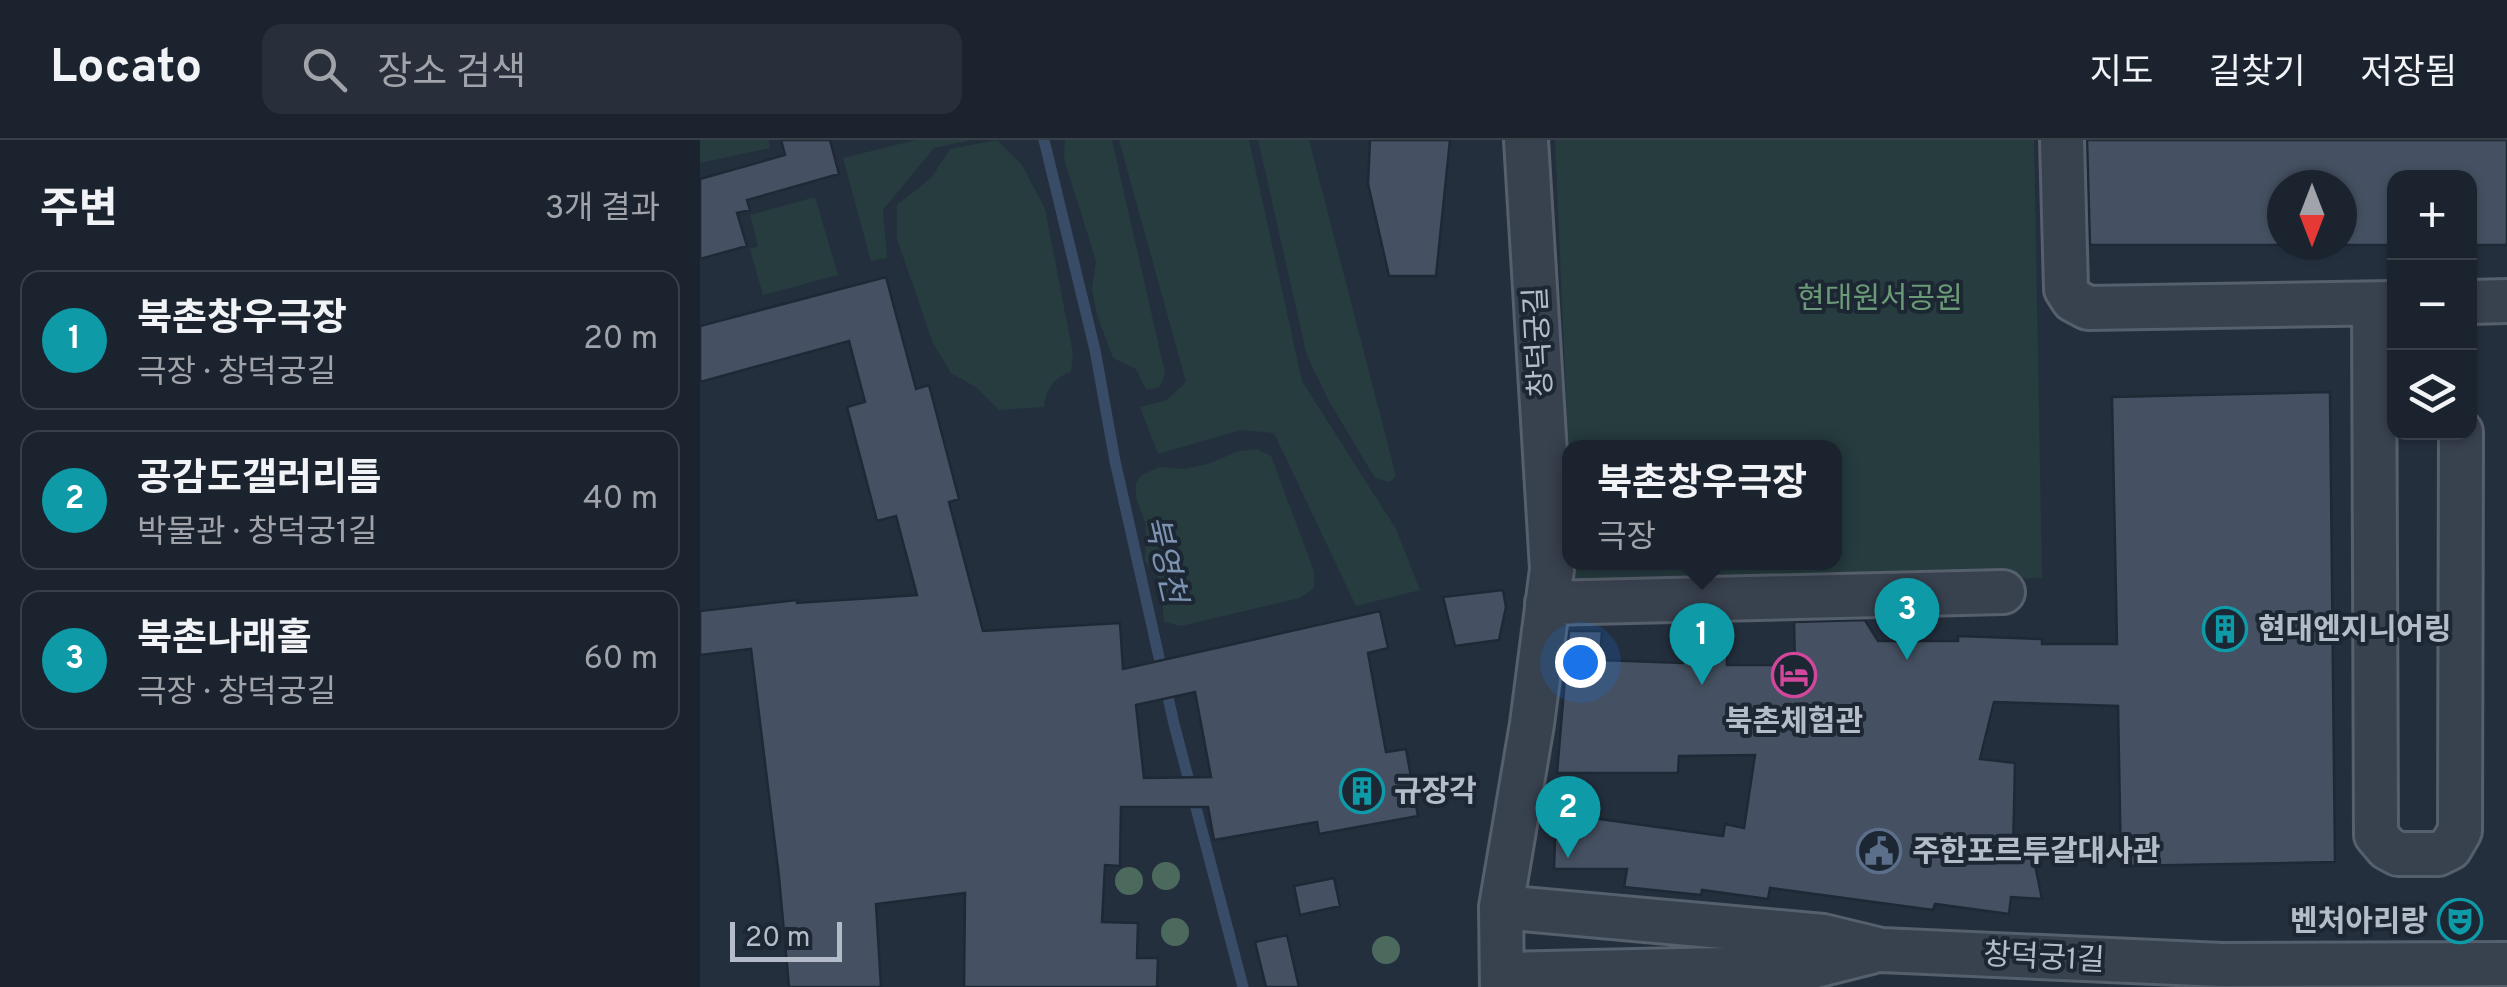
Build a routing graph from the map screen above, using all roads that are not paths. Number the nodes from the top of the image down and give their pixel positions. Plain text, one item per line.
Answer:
1 (1526, 140) edge
2 (2062, 140) edge
3 (2507, 301) edge
4 (2477, 302) edge
5 (2384, 303) edge
6 (2461, 440) edge
7 (2003, 592) dead end
8 (1548, 603) junction
9 (1501, 908) junction
10 (1881, 950) junction
11 (2507, 964) edge
12 (2289, 975) edge
13 (2216, 976) edge
14 (1502, 981) edge

1 - 8 street, 창덕궁길
2 - 5 street
3 - 4 street
5 - 6 street
7 - 8 street
8 - 9 street, 창덕궁길
9 - 10 street, 창덕궁1길
9 - 14 street, 창덕궁길
10 - 13 street, 창덕궁1길
10 - 14 street, 창덕궁1길
11 - 12 street, 창덕궁1길
12 - 13 street, 창덕궁1길

